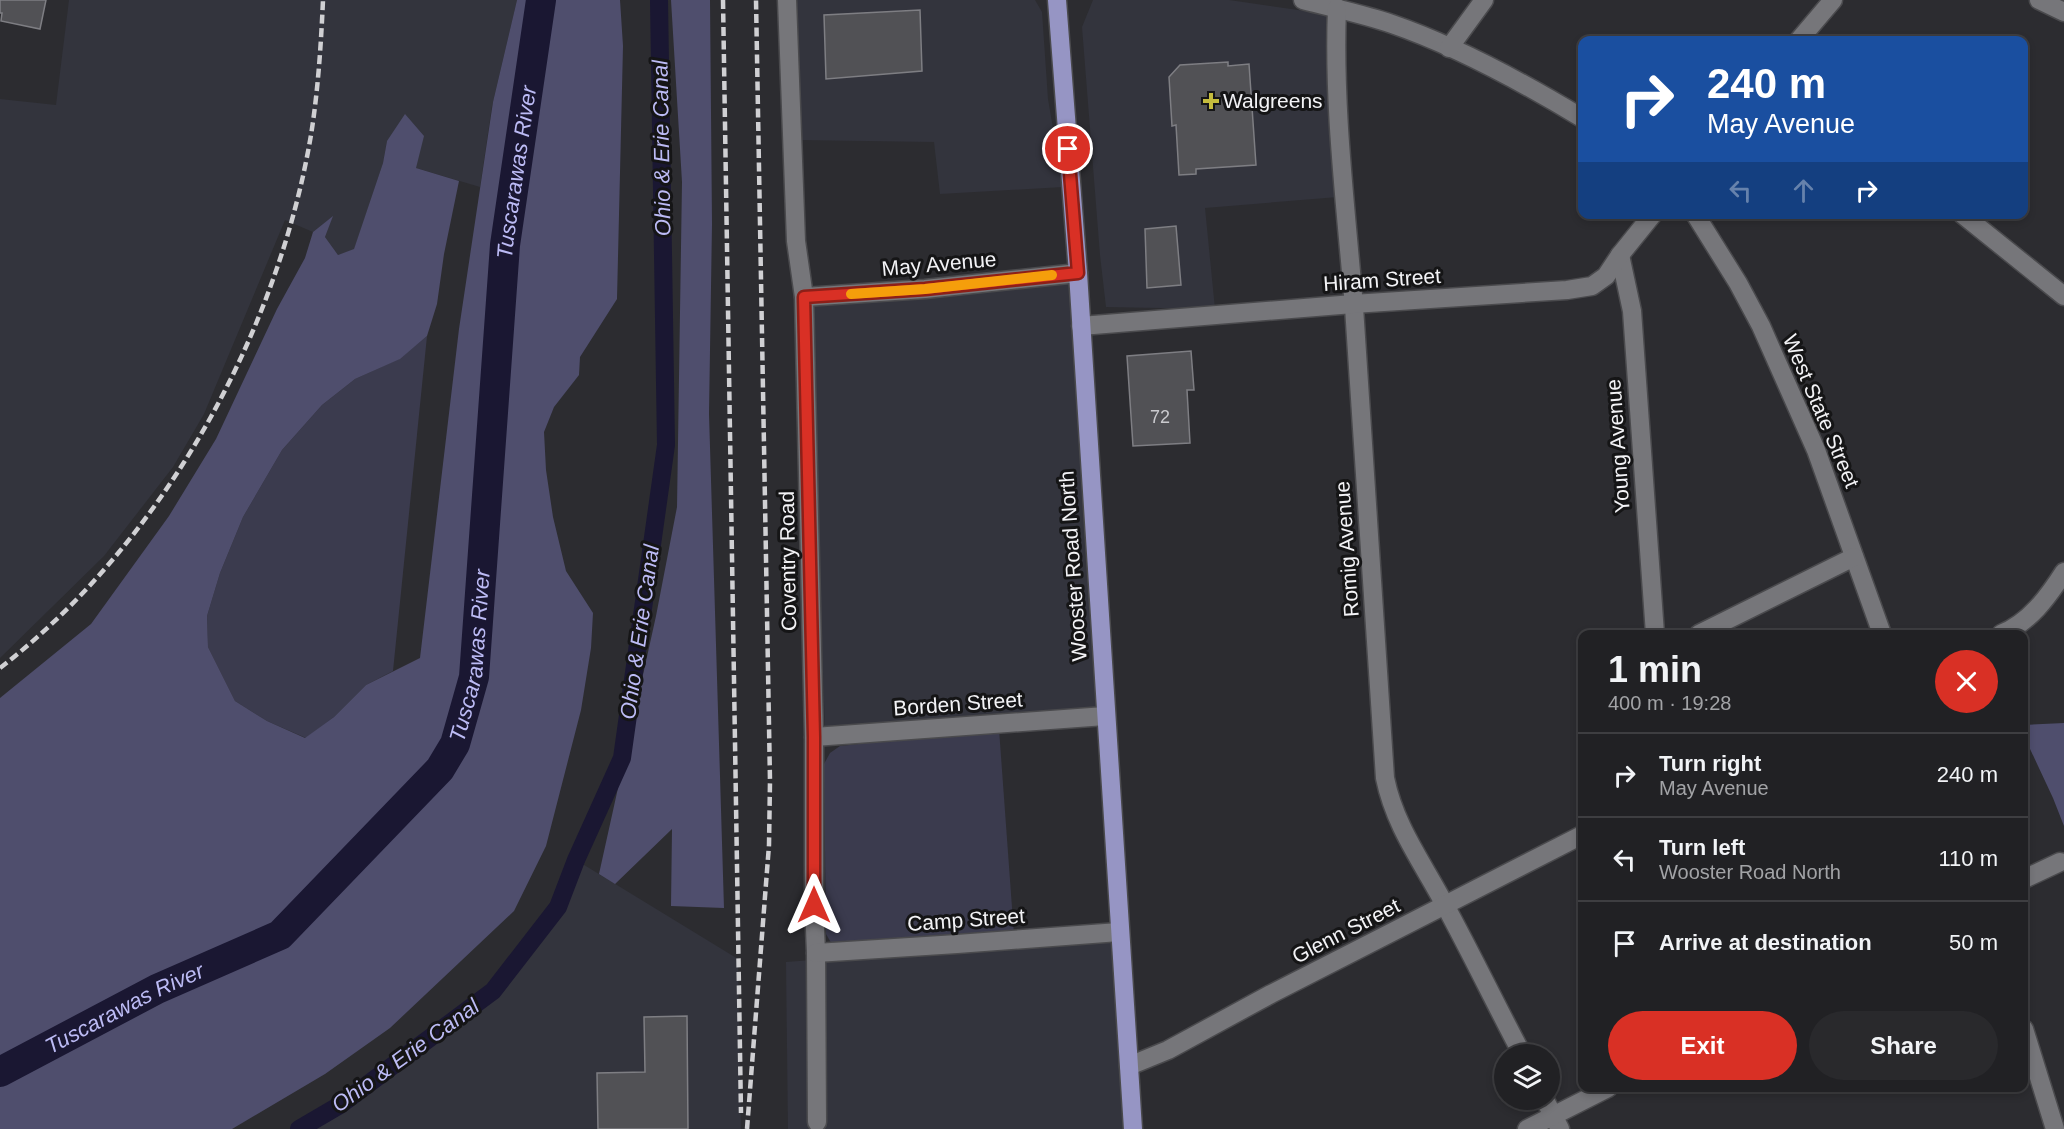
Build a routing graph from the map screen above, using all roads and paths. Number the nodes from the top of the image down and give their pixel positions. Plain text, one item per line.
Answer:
1 (787, 0) edge
2 (1058, 0) edge
3 (1303, 0) edge
4 (1484, 0) edge
5 (1833, 0) edge
6 (2039, 0) edge
7 (1337, 8) junction
8 (2064, 12) edge
9 (1802, 36) edge
10 (1449, 48) junction
11 (1578, 116) edge
12 (1649, 219) edge
13 (1698, 219) edge
14 (1968, 219) edge
15 (1620, 255) junction
16 (1078, 273) junction
17 (2064, 296) edge
18 (804, 297) junction
19 (1353, 304) junction
20 (1081, 326) junction
21 (1854, 557) junction
22 (2064, 572) edge
23 (1655, 630) edge
24 (1707, 630) edge
25 (1881, 630) edge
26 (2010, 630) edge
27 (1105, 716) junction
28 (814, 737) junction
29 (1578, 837) edge
30 (2060, 862) dead end
31 (2028, 877) edge
32 (1445, 905) junction
33 (1119, 932) junction
34 (816, 953) junction
35 (2028, 1042) edge
36 (1517, 1044) edge
37 (1129, 1066) junction
38 (1600, 1092) edge
39 (1552, 1115) edge
40 (817, 1122) dead end
41 (2055, 1126) edge
42 (1133, 1129) edge
43 (1527, 1129) edge

1 - 18 street, Coventry Road
2 - 16 main road, Wooster Road North
3 - 7 street
4 - 10 street
5 - 9 street
6 - 8 street
7 - 10 street
7 - 19 street, Romig Avenue
10 - 11 street
12 - 15 street, Hiram Street
13 - 21 street, West State Street
14 - 17 street
15 - 19 street, Hiram Street
15 - 23 street, Young Avenue
16 - 18 street, May Avenue
16 - 20 main road, Wooster Road North
18 - 28 street, Coventry Road
19 - 20 street, Hiram Street
19 - 32 street, Romig Avenue
20 - 27 main road, Wooster Road North
21 - 24 street
21 - 25 street, West State Street
22 - 26 street
27 - 28 street, Borden Street
27 - 33 main road, Wooster Road North
28 - 34 street, Coventry Road
29 - 32 street, Glenn Street
30 - 31 street
32 - 36 street, Romig Avenue
32 - 37 street, Glenn Street
33 - 34 street, Camp Street
33 - 37 main road, Wooster Road North
34 - 40 street, Coventry Road
35 - 41 street
37 - 42 main road, Wooster Road North
38 - 39 street
39 - 43 street

